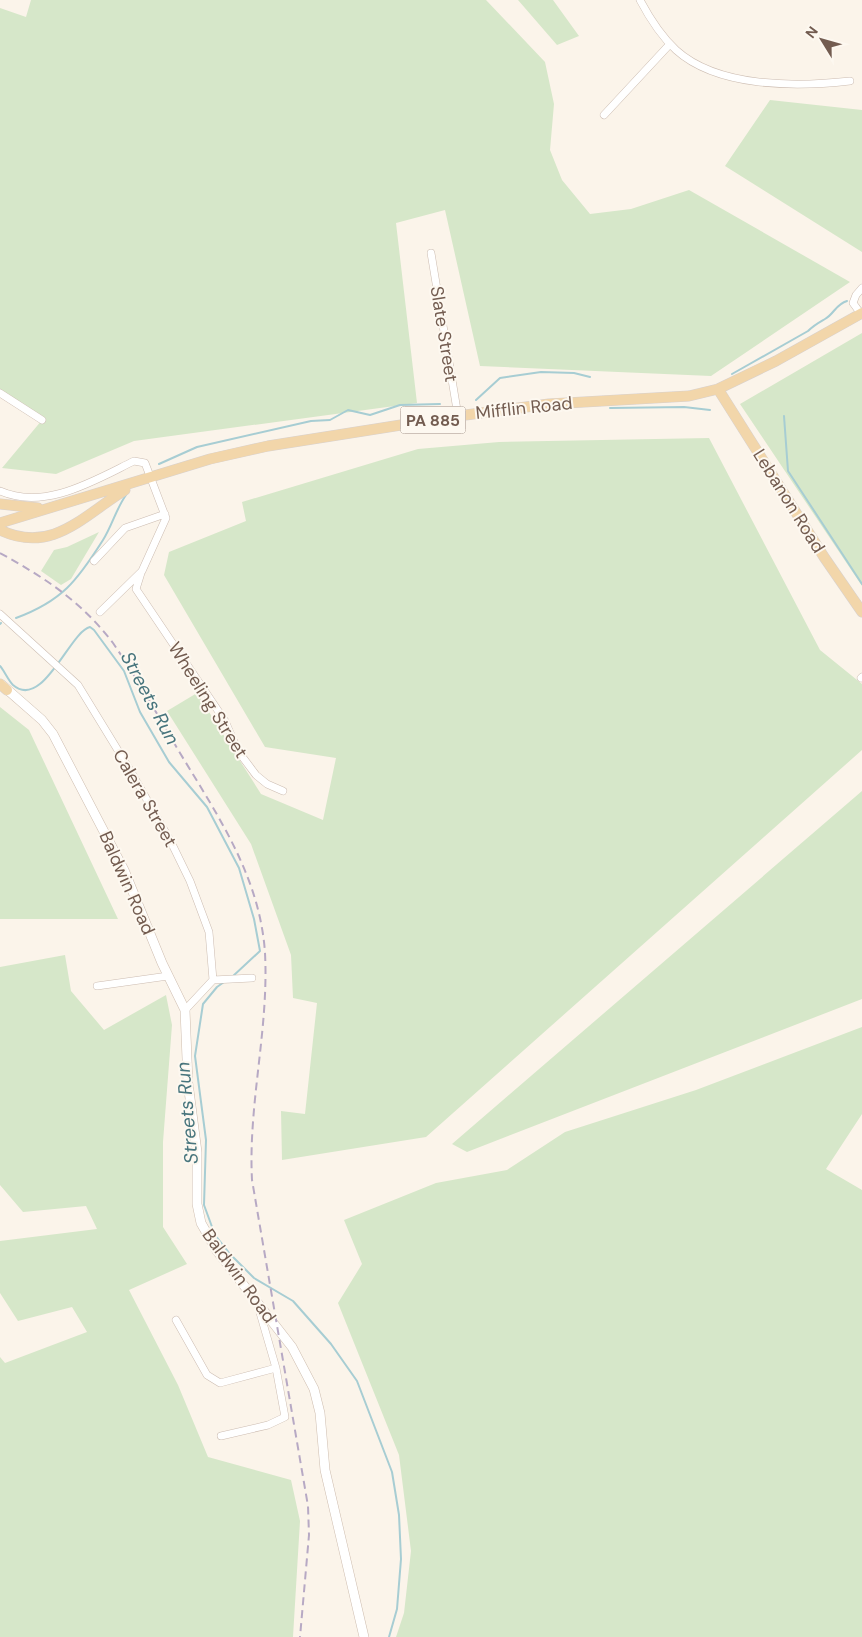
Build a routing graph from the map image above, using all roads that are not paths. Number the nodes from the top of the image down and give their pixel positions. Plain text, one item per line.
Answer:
1 (640, 0) edge
2 (670, 44) junction
3 (850, 81) dead end
4 (604, 115) dead end
5 (431, 253) dead end
6 (862, 288) edge
7 (861, 313) edge
8 (718, 389) junction
9 (0, 393) edge
10 (458, 416) junction
11 (42, 420) dead end
12 (152, 478) junction
13 (142, 481) junction
14 (116, 489) junction
15 (0, 491) edge
16 (0, 504) edge
17 (56, 505) junction
18 (166, 514) junction
19 (0, 523) edge
20 (0, 530) edge
21 (94, 561) dead end
22 (142, 570) junction
23 (100, 612) dead end
24 (862, 612) edge
25 (0, 614) edge
26 (2, 685) edge
27 (284, 791) dead end
28 (168, 976) junction
29 (252, 978) dead end
30 (213, 980) junction
31 (97, 986) dead end
32 (186, 1010) junction
33 (257, 1303) junction
34 (176, 1320) dead end
35 (276, 1368) junction
36 (221, 1436) dead end
37 (364, 1637) edge

1 - 2 street
2 - 3 street
2 - 4 street
5 - 10 street, Slate Street
6 - 7 street
7 - 8 main road, Mifflin Road
8 - 10 main road, Mifflin Road / PA 885
8 - 24 main road, Lebanon Road
9 - 11 street
10 - 12 main road, Mifflin Road / PA 885
12 - 13 main road, Mifflin Road / PA 885
12 - 15 street
12 - 18 street
13 - 14 main road, Mifflin Road / PA 885
13 - 20 main road
14 - 17 main road, Mifflin Road / PA 885
14 - 20 main road, Mifflin Road / PA 885
16 - 17 main road
17 - 19 main road, Mifflin Road / PA 885
18 - 21 street
18 - 22 street
22 - 23 street
22 - 27 street, Wheeling Street
25 - 30 street, Calera Street
26 - 28 main road, Baldwin Road
28 - 31 street
28 - 32 main road, Baldwin Road
29 - 30 street
30 - 32 street
32 - 33 main road, Baldwin Road
33 - 35 street
33 - 37 main road, Baldwin Road
34 - 35 street
35 - 36 street

